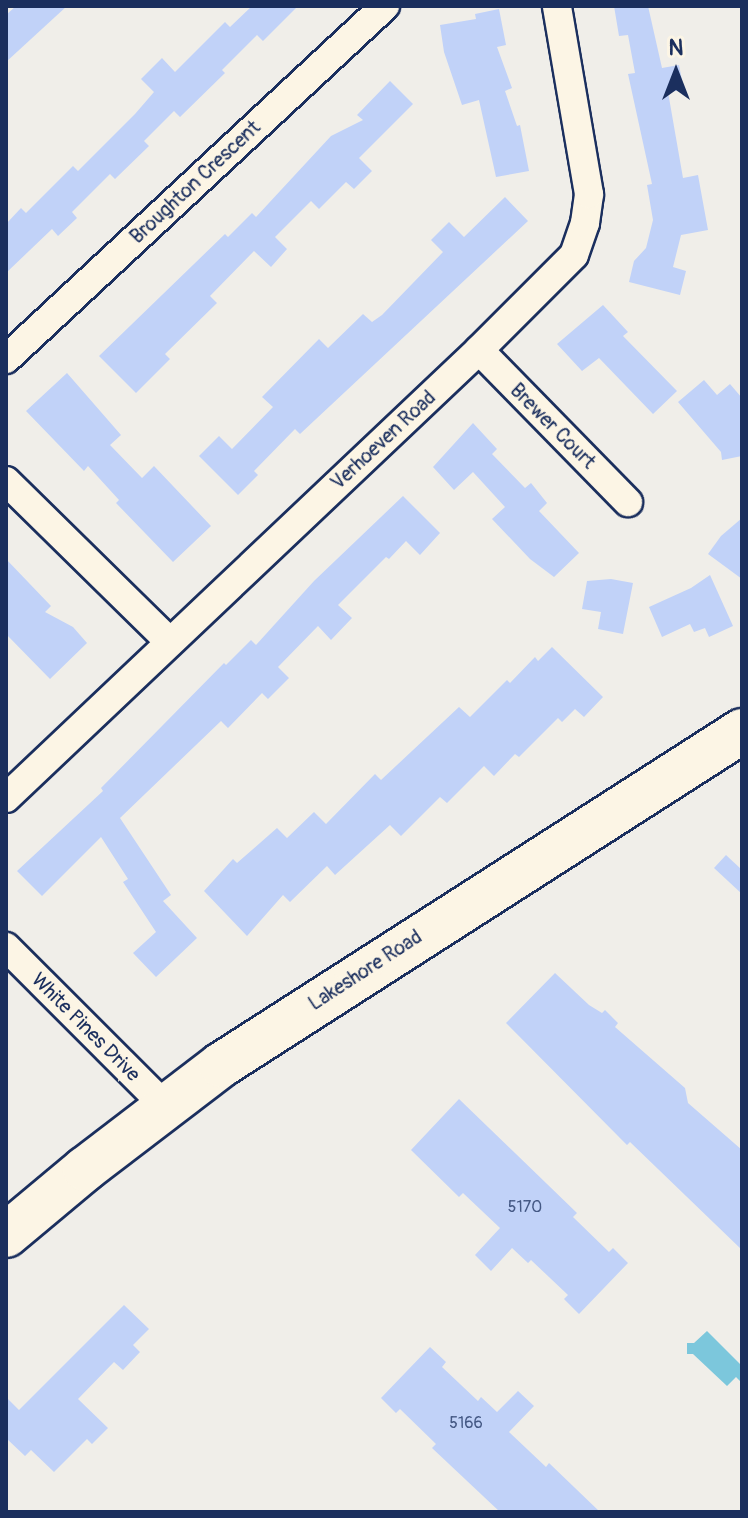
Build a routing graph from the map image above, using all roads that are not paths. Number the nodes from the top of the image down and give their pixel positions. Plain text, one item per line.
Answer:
1 (385, 6) edge
2 (557, 6) edge
3 (479, 350) junction
4 (6, 359) edge
5 (6, 481) edge
6 (628, 502) dead end
7 (169, 641) junction
8 (742, 731) edge
9 (6, 798) edge
10 (6, 947) edge
11 (165, 1106) junction
12 (6, 1235) edge

1 - 4 street, Broughton Crescent
2 - 3 street, Verhoeven Road
3 - 6 street, Brewer Court
3 - 7 street, Verhoeven Road
5 - 7 street
7 - 9 street, Verhoeven Road
8 - 11 main road, Lakeshore Road
10 - 11 street, White Pines Drive
11 - 12 main road, Lakeshore Road

